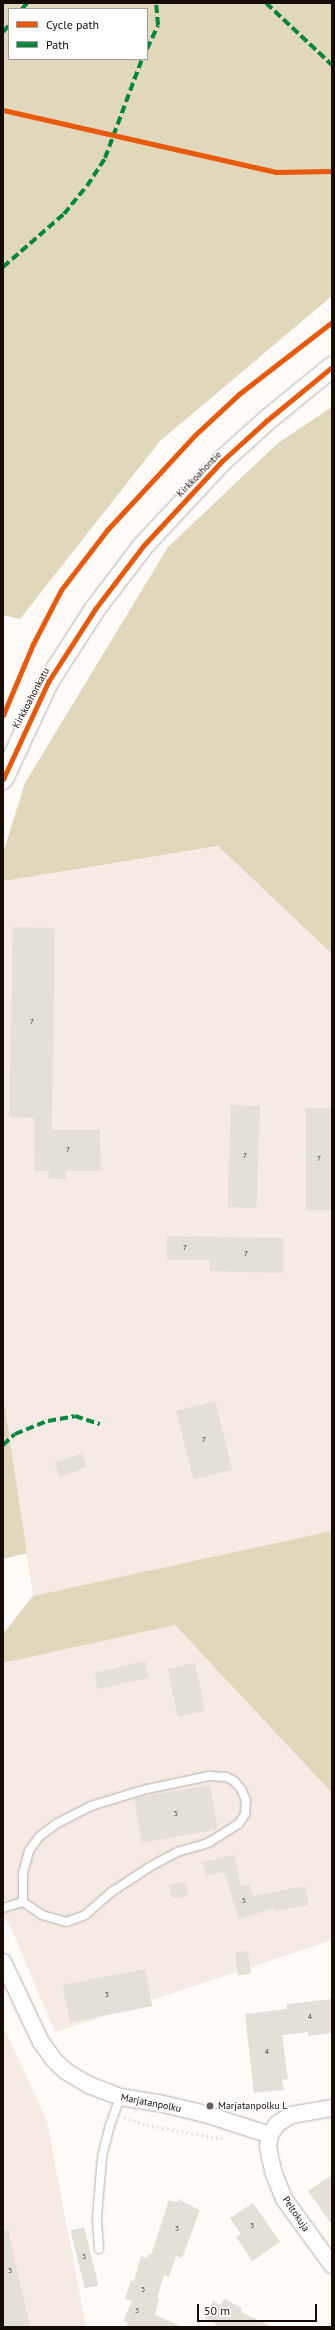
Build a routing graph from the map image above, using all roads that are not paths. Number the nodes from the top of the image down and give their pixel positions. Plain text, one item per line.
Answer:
1 (332, 367) edge
2 (95, 609) joint
3 (3, 779) edge
4 (23, 1902) junction
5 (3, 1908) edge
6 (3, 1962) edge
7 (120, 2097) junction
8 (332, 2108) edge
9 (270, 2135) junction
10 (98, 2249) dead end
11 (332, 2264) edge

1 - 2 street, Kirkkoahontie
2 - 3 street, Kirkkoahonkatu
4 - 4 lane
4 - 5 lane
6 - 7 street, Marjatanpolku
7 - 9 street, Marjatanpolku
7 - 10 lane
8 - 9 street
9 - 11 street, Peltokuja

